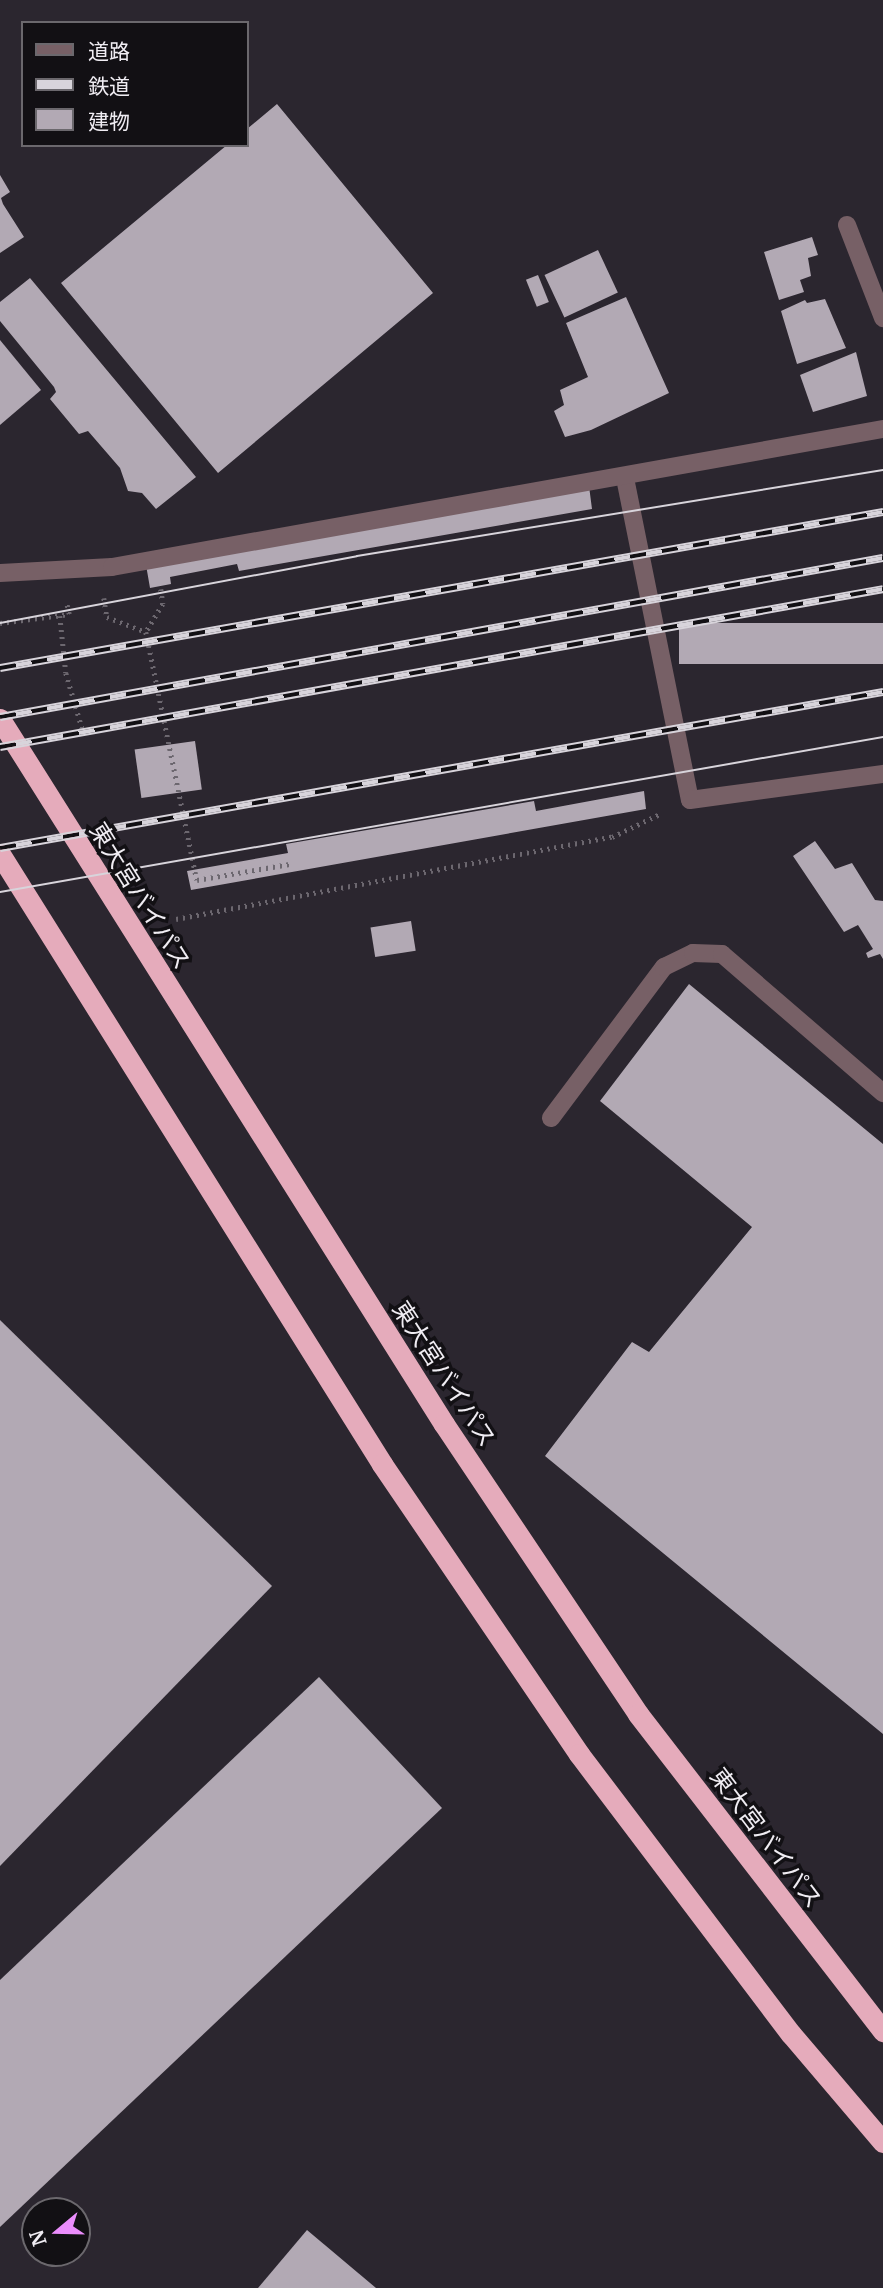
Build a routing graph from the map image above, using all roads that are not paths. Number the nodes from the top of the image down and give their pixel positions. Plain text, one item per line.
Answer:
1 (847, 225) dead end
2 (883, 318) edge
3 (883, 429) edge
4 (625, 478) junction
5 (0, 573) edge
6 (0, 719) edge
7 (883, 774) edge
8 (0, 854) edge
9 (883, 1093) edge
10 (551, 1118) dead end
11 (883, 2031) edge
12 (883, 2142) edge

1 - 2 street
3 - 4 street
4 - 5 street
4 - 7 street
6 - 11 highway, 東大宮バイパス
8 - 12 highway
9 - 10 street

